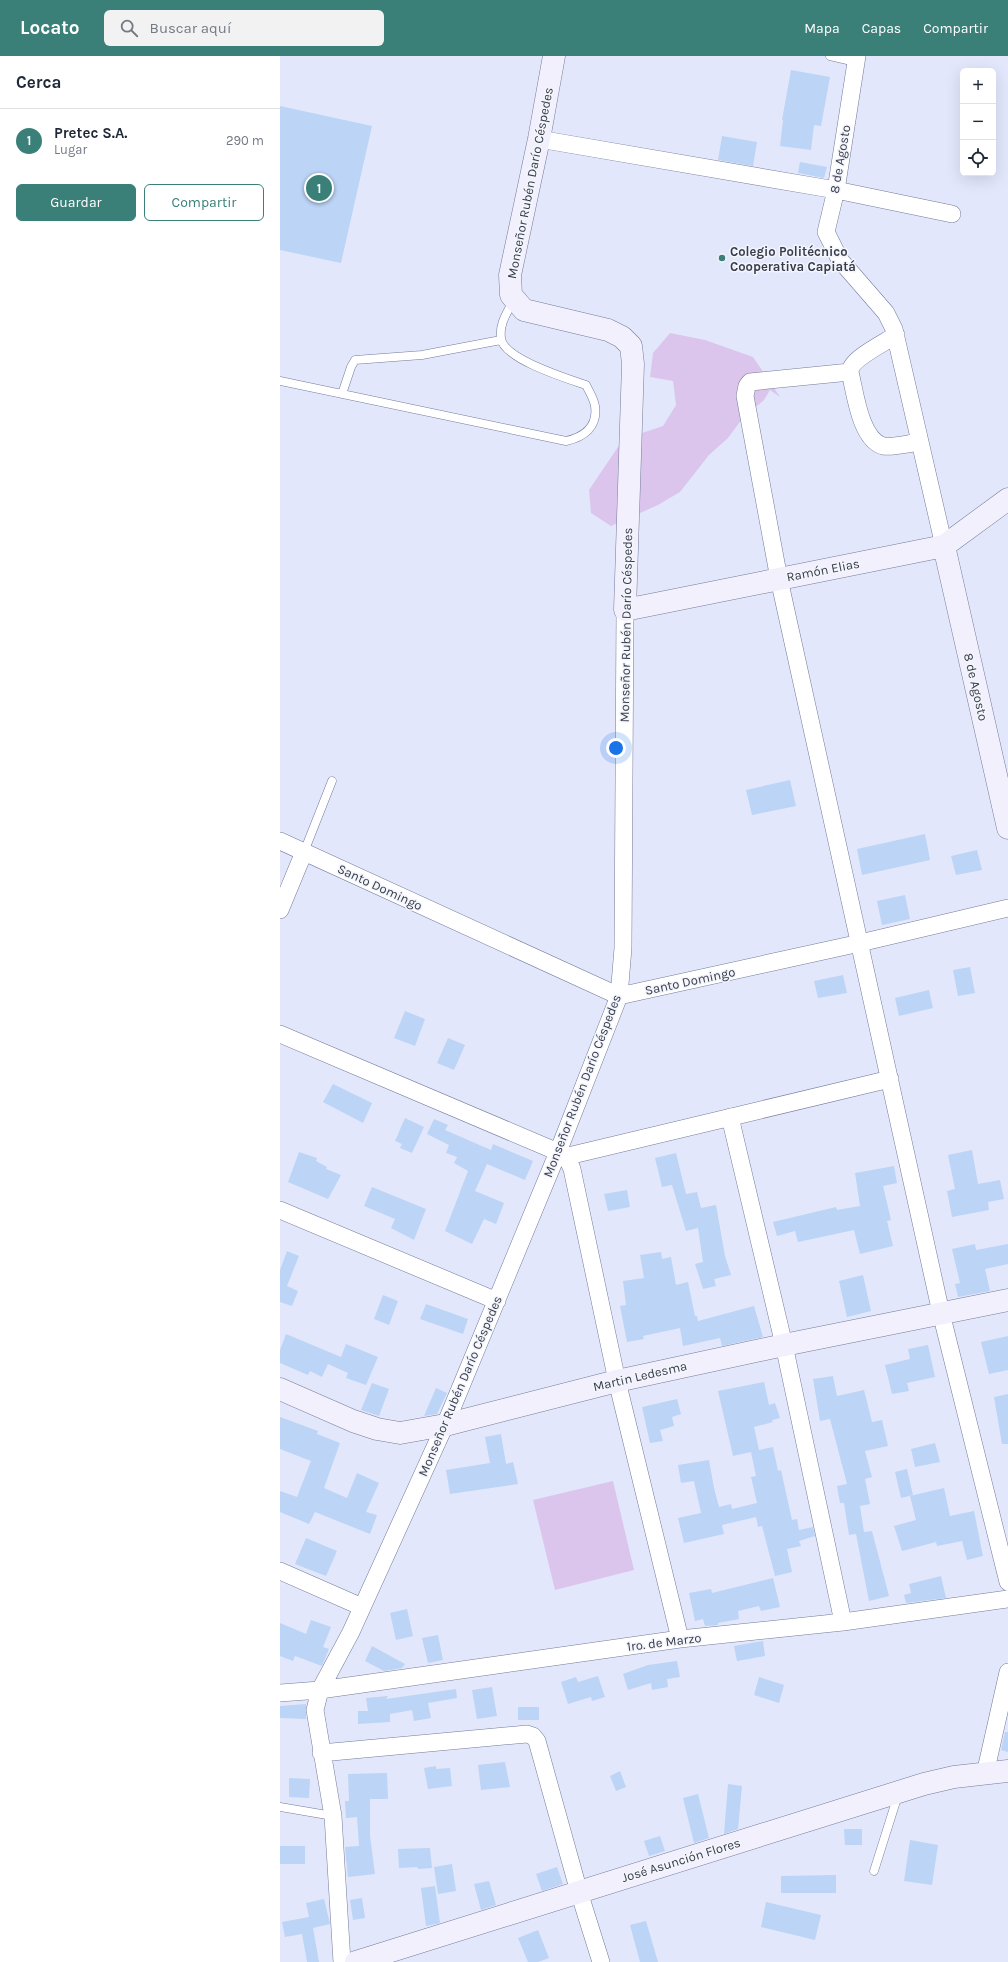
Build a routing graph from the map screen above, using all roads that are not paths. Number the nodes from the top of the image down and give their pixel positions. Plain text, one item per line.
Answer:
1 (554, 56) edge
2 (830, 56) edge
3 (857, 59) edge
4 (539, 139) junction
5 (836, 190) junction
6 (952, 214) dead end
7 (514, 299) junction
8 (896, 335) junction
9 (501, 340) junction
10 (850, 372) junction
11 (280, 381) edge
12 (342, 394) junction
13 (920, 442) junction
14 (1008, 499) edge
15 (944, 546) junction
16 (779, 579) junction
17 (625, 610) junction
18 (332, 781) dead end
19 (1008, 828) edge
20 (280, 841) edge
21 (304, 852) junction
22 (1008, 908) edge
23 (280, 910) edge
24 (860, 943) junction
25 (619, 996) junction
26 (280, 1034) edge
27 (890, 1079) junction
28 (730, 1117) junction
29 (561, 1155) junction
30 (280, 1210) edge
31 (1008, 1300) edge
32 (497, 1301) junction
33 (941, 1314) junction
34 (784, 1345) junction
35 (617, 1381) junction
36 (280, 1389) edge
37 (445, 1425) junction
38 (280, 1571) edge
39 (1008, 1582) edge
40 (1008, 1600) edge
41 (362, 1607) junction
42 (843, 1622) junction
43 (680, 1639) junction
44 (1008, 1672) edge
45 (320, 1690) junction
46 (280, 1692) edge
47 (321, 1753) junction
48 (1008, 1772) edge
49 (985, 1774) junction
50 (899, 1792) junction
51 (280, 1807) edge
52 (333, 1816) junction
53 (874, 1871) dead end
54 (579, 1892) junction
55 (342, 1962) edge
56 (356, 1962) edge
57 (602, 1962) edge

1 - 4 street, Monseñor Rubén Darío Céspedes
2 - 3 lane
3 - 5 street, 8 de Agosto
4 - 5 street
4 - 7 street, Monseñor Rubén Darío Céspedes
5 - 6 street
5 - 8 street, 8 de Agosto
7 - 9 lane
7 - 17 street, Monseñor Rubén Darío Céspedes
8 - 10 street
8 - 13 street, 8 de Agosto
9 - 12 lane
9 - 12 lane
10 - 13 street
10 - 16 street
11 - 12 lane
13 - 15 street, 8 de Agosto
14 - 15 street, Ramón Elias
15 - 16 street, Ramón Elias
15 - 19 street, 8 de Agosto
16 - 17 street, Ramón Elias
16 - 24 street
17 - 25 street, Monseñor Rubén Darío Céspedes
18 - 21 lane
20 - 21 street, Santo Domingo
21 - 23 street
21 - 25 street, Santo Domingo
22 - 24 street, Santo Domingo
24 - 25 street, Santo Domingo
24 - 27 street
25 - 29 street, Monseñor Rubén Darío Céspedes
26 - 29 street
27 - 28 street
27 - 33 street
28 - 29 street
28 - 34 street
29 - 32 street, Monseñor Rubén Darío Céspedes
29 - 35 street
30 - 32 street
31 - 33 street, Martin Ledesma
32 - 37 street, Monseñor Rubén Darío Céspedes
33 - 34 street, Martin Ledesma
33 - 39 street
34 - 35 street, Martin Ledesma
34 - 42 street
35 - 37 street, Martin Ledesma
35 - 43 street
36 - 37 street, Martin Ledesma
37 - 41 street, Monseñor Rubén Darío Céspedes
38 - 41 street
40 - 42 street, 1ro. de Marzo
41 - 45 street, Monseñor Rubén Darío Céspedes
42 - 43 street, 1ro. de Marzo
43 - 45 street, 1ro. de Marzo
44 - 49 street
45 - 46 street, 1ro. de Marzo
45 - 47 street, Monseñor Rubén Darío Céspedes
47 - 52 street, Monseñor Rubén Darío Céspedes
47 - 54 street
48 - 49 street, José Asunción Flores
49 - 50 street, José Asunción Flores
50 - 53 lane
50 - 54 street, José Asunción Flores
51 - 52 lane
52 - 55 street, Monseñor Rubén Darío Céspedes
54 - 56 street, José Asunción Flores
54 - 57 street

